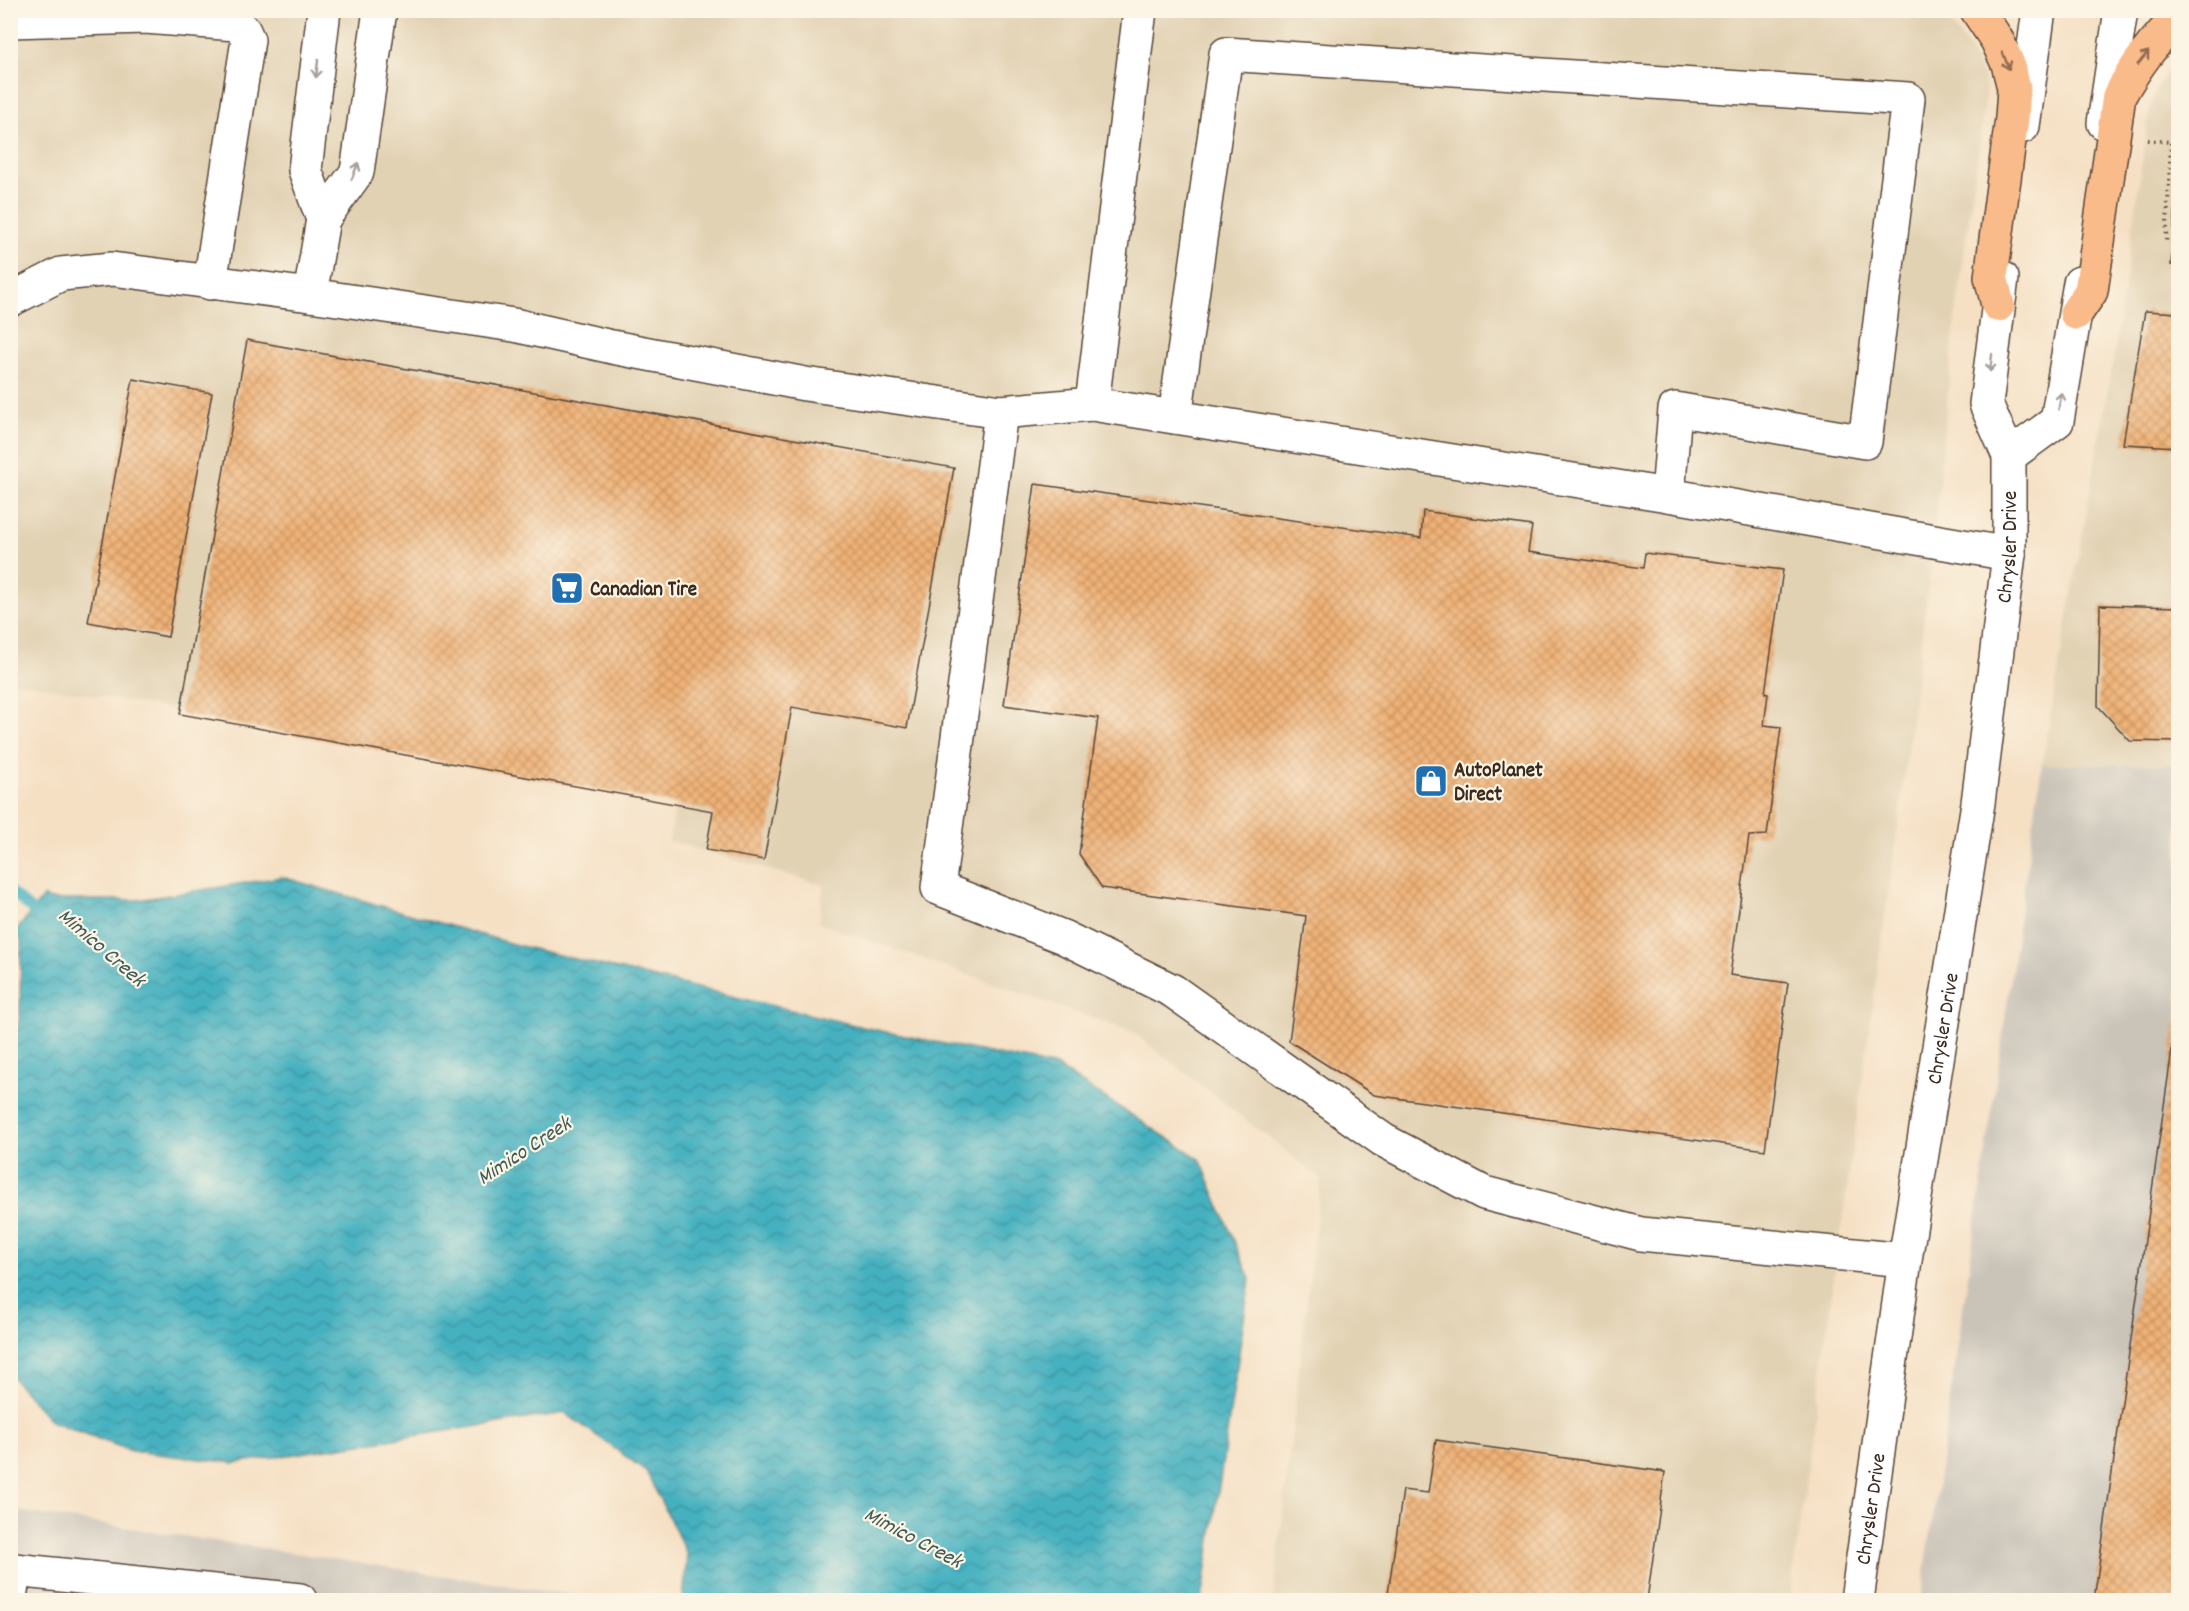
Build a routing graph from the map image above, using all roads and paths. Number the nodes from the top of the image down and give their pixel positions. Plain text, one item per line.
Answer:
1 (324, 10) edge
2 (380, 10) edge
3 (1140, 10) edge
4 (1977, 10) edge
5 (2039, 10) edge
6 (2121, 10) edge
7 (2178, 18) edge
8 (10, 21) edge
9 (2141, 140) dead end
10 (323, 219) junction
11 (2166, 244) dead end
12 (210, 283) junction
13 (310, 295) junction
14 (10, 300) edge
15 (1998, 305) junction
16 (2076, 313) junction
17 (1092, 404) junction
18 (1001, 412) junction
19 (1175, 417) junction
20 (2009, 456) junction
21 (1668, 495) junction
22 (2009, 554) junction
23 (1905, 1260) junction
24 (10, 1598) edge
25 (300, 1600) edge
26 (1857, 1600) edge

1 -> 10 street
10 -> 2 street
3 - 17 street
4 -> 15 main road
5 - 15 street, Chrysler Drive
6 - 16 street
16 -> 7 main road
8 - 12 street
9 - 11 path
10 - 13 street
12 - 13 street
12 - 14 street
13 - 18 street
15 -> 20 street, Chrysler Drive
20 -> 16 street
17 - 18 street
17 - 19 street
18 - 23 street
19 - 21 street
19 - 21 street
20 - 22 street, Chrysler Drive
21 - 22 street
22 - 23 street, Chrysler Drive
23 - 26 street, Chrysler Drive
24 - 25 street

